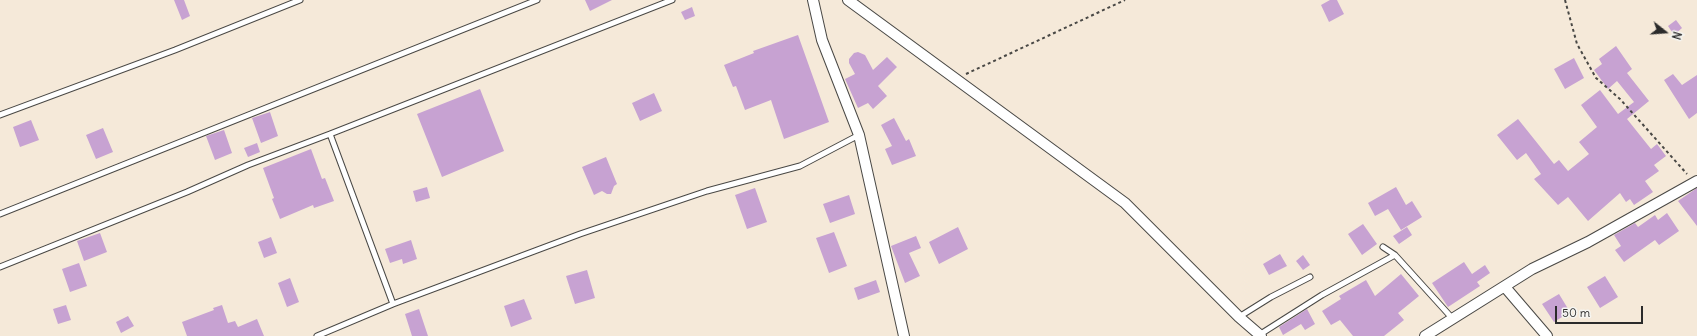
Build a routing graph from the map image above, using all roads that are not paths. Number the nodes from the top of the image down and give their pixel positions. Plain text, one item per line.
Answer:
1 (300, 0) edge
2 (537, 0) edge
3 (672, 0) edge
4 (813, 0) edge
5 (848, 0) edge
6 (0, 114) edge
7 (330, 134) junction
8 (859, 135) junction
9 (1696, 182) edge
10 (0, 214) edge
11 (1383, 247) dead end
12 (1395, 255) junction
13 (0, 267) edge
14 (1310, 277) dead end
15 (1505, 287) junction
16 (393, 304) junction
17 (1239, 317) junction
18 (1452, 318) junction
19 (1260, 335) edge
20 (317, 336) edge
21 (902, 336) edge
22 (1425, 336) edge
23 (1547, 336) edge

1 - 6 lane
2 - 10 lane
3 - 7 lane
4 - 8 street
5 - 17 street
7 - 13 lane
7 - 16 lane
8 - 16 lane
8 - 21 street
9 - 15 street
11 - 12 lane
12 - 18 lane
12 - 19 lane
14 - 17 lane
15 - 18 street
15 - 23 street
16 - 20 lane
17 - 19 street
18 - 22 street

